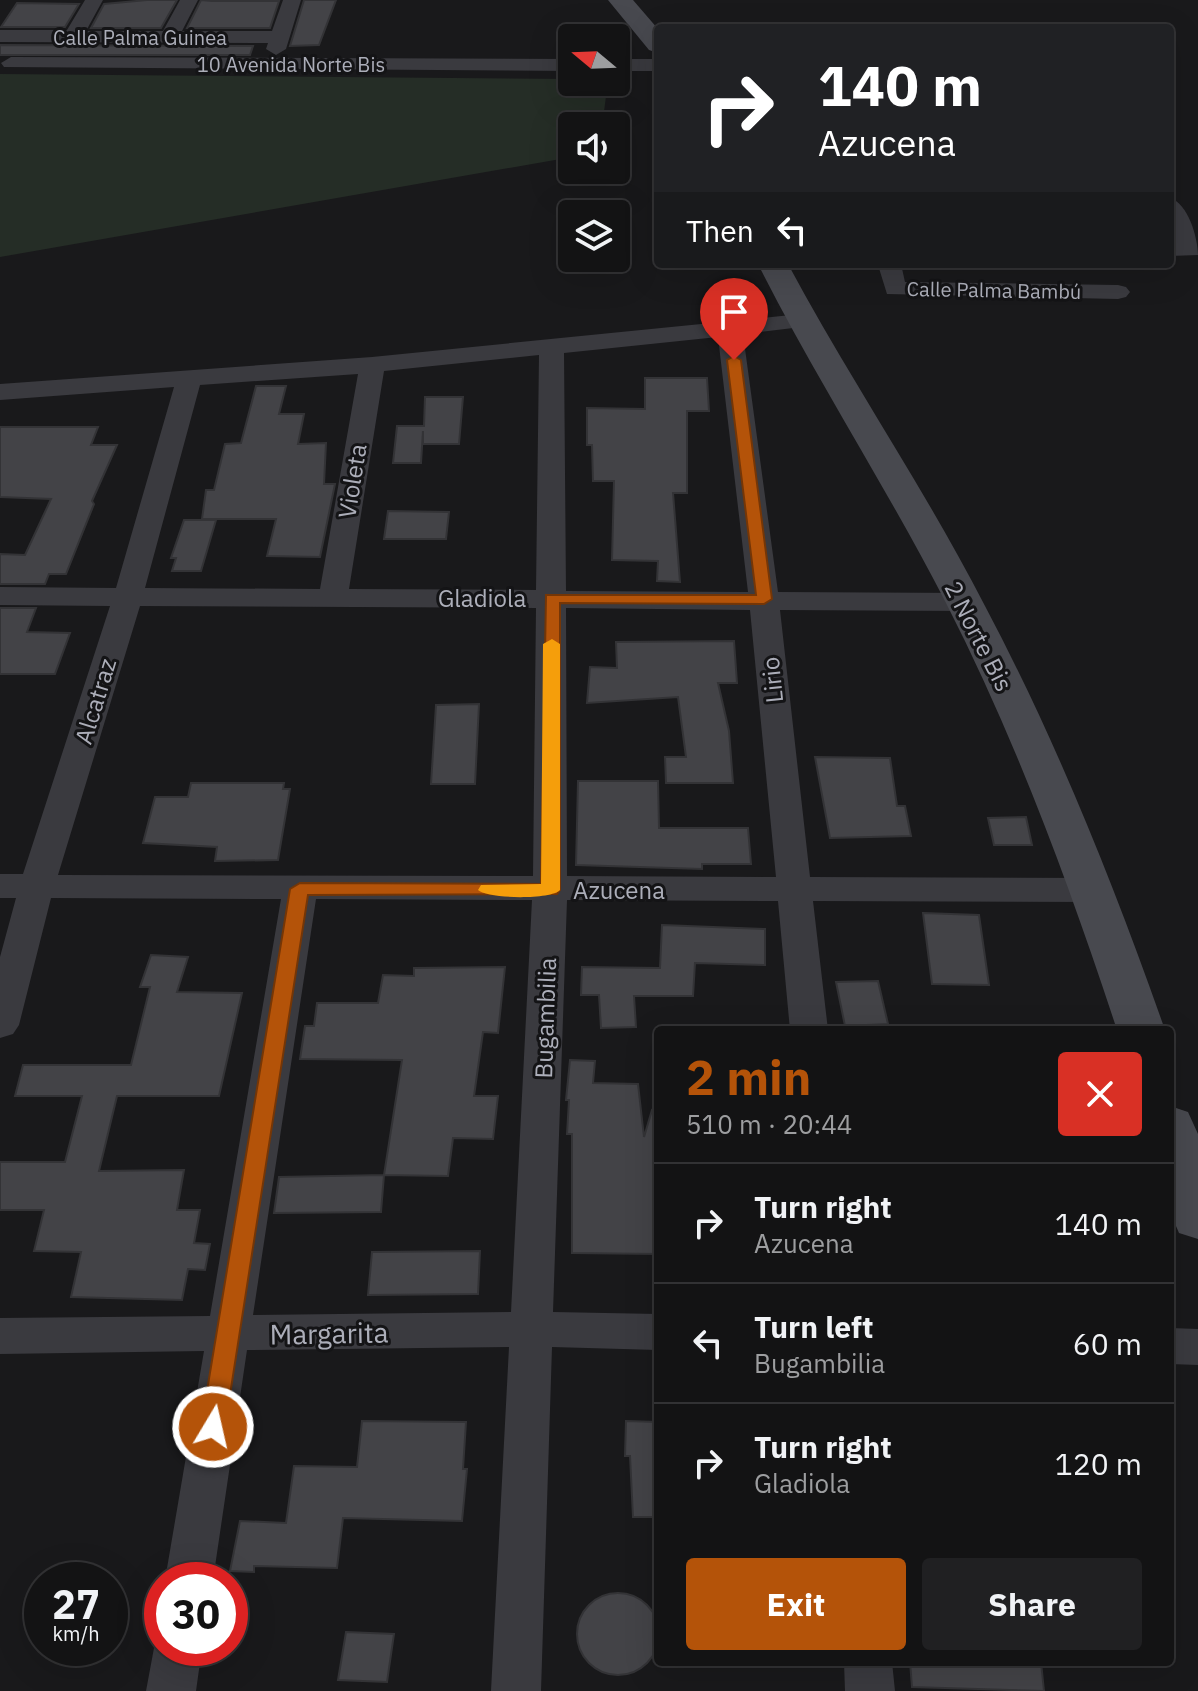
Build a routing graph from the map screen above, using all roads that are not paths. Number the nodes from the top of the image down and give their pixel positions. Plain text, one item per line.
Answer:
1 (94, 0) edge
2 (189, 0) edge
3 (292, 0) edge
4 (620, 0) edge
5 (0, 36) edge
6 (73, 36) junction
7 (169, 37) junction
8 (654, 40) edge
9 (11, 63) dead end
10 (558, 65) edge
11 (630, 65) edge
12 (654, 65) edge
13 (1174, 214) edge
14 (1174, 249) edge
15 (775, 268) edge
16 (891, 268) edge
17 (1110, 268) edge
18 (801, 321) junction
19 (730, 330) junction
20 (552, 345) junction
21 (372, 365) junction
22 (189, 378) junction
23 (0, 392) edge
24 (0, 596) edge
25 (128, 596) junction
26 (333, 597) junction
27 (552, 598) junction
28 (764, 599) junction
29 (965, 602) junction
30 (0, 886) edge
31 (37, 886) junction
32 (300, 889) junction
33 (794, 889) junction
34 (550, 890) junction
35 (1094, 890) junction
36 (0, 1025) edge
37 (809, 1026) edge
38 (1140, 1026) edge
39 (1174, 1138) edge
40 (1198, 1218) edge
41 (532, 1329) junction
42 (654, 1332) edge
43 (227, 1335) junction
44 (0, 1336) edge
45 (1174, 1346) edge
46 (1198, 1347) edge
47 (192, 1562) edge
48 (175, 1666) edge
49 (868, 1666) edge
50 (171, 1691) edge
51 (516, 1691) edge
52 (870, 1691) edge

1 - 6 street
2 - 7 street
3 - 7 street, Calle Palma Guinea
4 - 8 street
5 - 6 street, Calle Palma Guinea
6 - 7 street, Calle Palma Guinea
9 - 10 street, 10 Avenida Norte Bis
11 - 12 street
13 - 14 street
15 - 18 street, 2 Norte Bis
16 - 17 street, Calle Palma Bambú
18 - 19 street
18 - 29 street, 2 Norte Bis
19 - 20 street
19 - 28 street, Lirio
20 - 21 street
20 - 27 street, Bugambilia
21 - 22 street
21 - 26 street, Violeta
22 - 23 street
22 - 25 street, Alcatraz
24 - 25 street, Gladiola
25 - 26 street, Gladiola
25 - 31 street, Alcatraz
26 - 27 street, Gladiola
27 - 28 street, Gladiola
27 - 34 street, Bugambilia
28 - 29 street, Gladiola
28 - 33 street, Lirio
29 - 35 street, 2 Norte Bis
30 - 31 street, Azucena
31 - 32 street, Azucena
31 - 36 street, Alcatraz
32 - 34 street, Azucena
32 - 43 street
33 - 34 street, Azucena
33 - 35 street, Azucena
33 - 37 street, Lirio
34 - 41 street, Bugambilia
35 - 38 street, 2 Norte Bis
39 - 40 street
41 - 42 street, Margarita
41 - 43 street, Margarita
41 - 51 street, Bugambilia
43 - 44 street, Margarita
43 - 47 street
45 - 46 street
48 - 50 street
49 - 52 street

